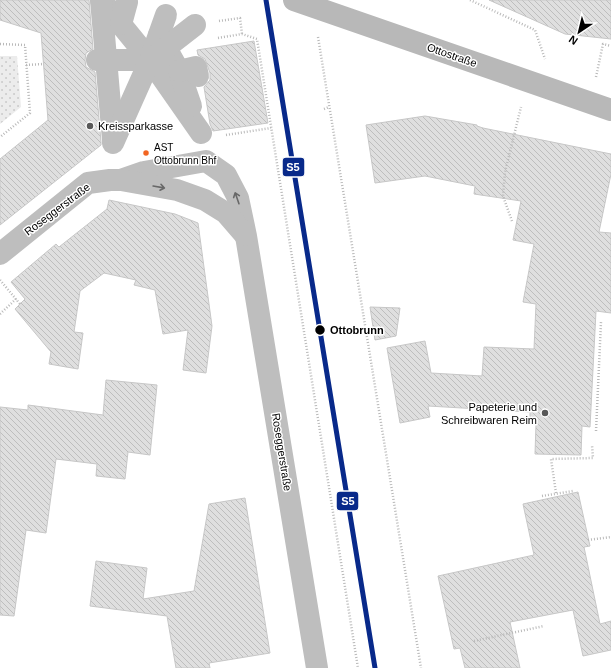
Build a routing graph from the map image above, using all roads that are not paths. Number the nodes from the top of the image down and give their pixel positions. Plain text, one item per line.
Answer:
1 (101, 0) edge
2 (294, 0) edge
3 (127, 2) dead end
4 (121, 24) junction
5 (195, 25) dead end
6 (169, 54) junction
7 (101, 60) junction
8 (611, 110) edge
9 (121, 180) junction
10 (246, 236) junction
11 (0, 254) edge
12 (317, 668) edge

1 - 4 street
1 - 7 street
2 - 8 street, Ottostraße
3 - 4 street
4 - 6 street
5 - 6 street
6 - 7 street
6 - 7 street
9 -> 10 street, Roseggerstraße
10 -> 9 street, Roseggerstraße
9 - 11 street, Roseggerstraße
10 - 12 street, Roseggerstraße

